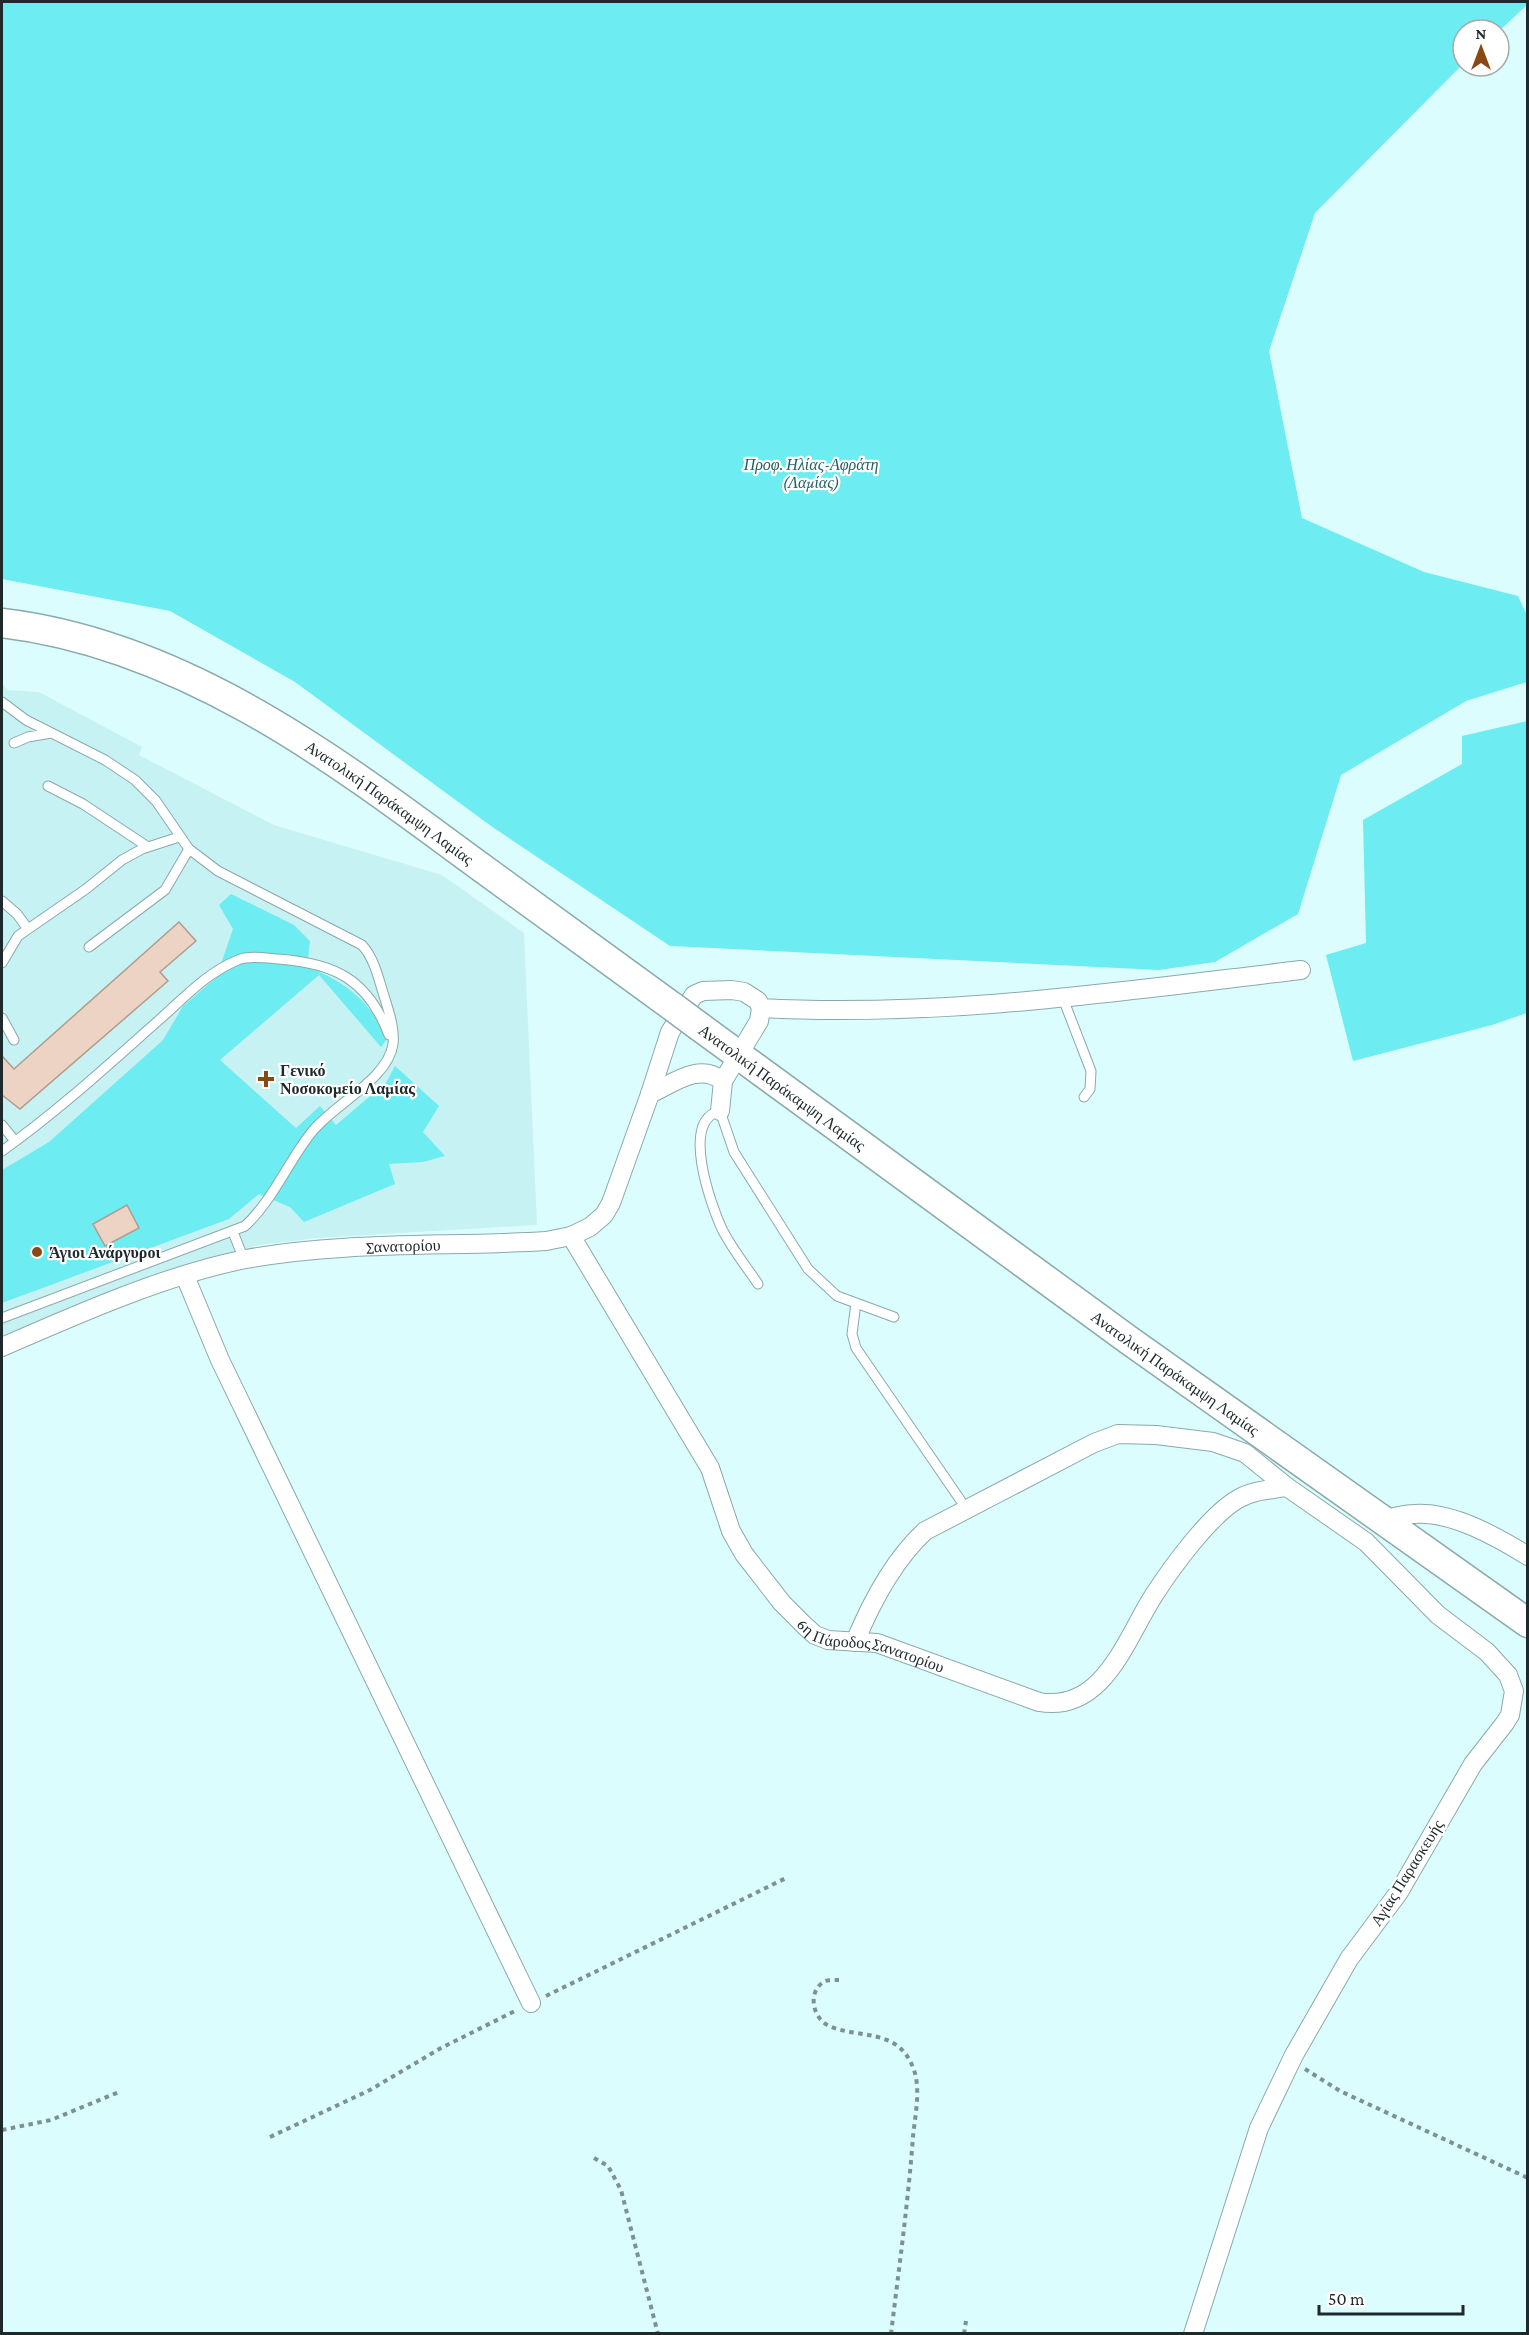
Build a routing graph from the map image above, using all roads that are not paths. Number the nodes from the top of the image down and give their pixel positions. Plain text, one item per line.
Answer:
1 (2, 623) edge
2 (2, 702) edge
3 (51, 733) junction
4 (14, 743) dead end
5 (48, 786) dead end
6 (179, 837) junction
7 (148, 847) junction
8 (189, 849) junction
9 (2, 901) edge
10 (28, 929) junction
11 (89, 947) dead end
12 (2, 963) edge
13 (1301, 970) dead end
14 (1062, 996) junction
15 (761, 1008) junction
16 (2, 1018) edge
17 (14, 1040) dead end
18 (393, 1046) junction
19 (738, 1055) junction
20 (723, 1080) junction
21 (650, 1094) junction
22 (1084, 1097) dead end
23 (720, 1112) junction
24 (2, 1125) edge
25 (15, 1142) junction
26 (2, 1151) edge
27 (233, 1232) junction
28 (571, 1236) junction
29 (244, 1260) junction
30 (185, 1276) junction
31 (758, 1284) dead end
32 (856, 1303) junction
33 (894, 1317) dead end
34 (2, 1318) edge
35 (2, 1347) edge
36 (1311, 1469) junction
37 (1291, 1491) junction
38 (961, 1501) dead end
39 (1382, 1520) junction
40 (1527, 1556) edge
41 (1527, 1623) edge
42 (855, 1642) junction
43 (531, 2003) dead end
44 (1193, 2334) edge

1 - 19 main road, Ανατολική Παράκαμψη Λαμίας, bridge
2 - 3 lane
3 - 4 lane
3 - 6 lane
5 - 7 lane
6 - 7 lane
6 - 8 lane
7 - 10 lane
8 - 11 lane
8 - 18 lane
9 - 10 lane
10 - 12 lane
13 - 14 street
14 - 15 street
14 - 22 lane
15 - 19 street
15 - 21 street, Σανατορίου
16 - 17 lane
18 - 25 lane
18 - 27 lane
19 - 20 street
19 - 36 main road, Ανατολική Παράκαμψη Λαμίας
20 - 21 street
20 - 23 street
21 - 28 street, Σανατορίου
23 - 31 lane
23 - 32 lane
24 - 25 lane
25 - 26 lane
27 - 29 lane
27 - 34 lane
28 - 29 street, Σανατορίου
28 - 42 street, 6η Πάροδος Σανατορίου
29 - 30 street, Σανατορίου
30 - 35 street, Σανατορίου
30 - 43 street
32 - 33 lane
32 - 38 lane
36 - 37 street
36 - 39 main road, Ανατολική Παράκαμψη Λαμίας
37 - 42 street, Αγίας Παρασκευής
37 - 42 street, 6η Πάροδος Σανατορίου
37 - 44 street, Αγίας Παρασκευής
39 - 40 street
39 - 41 main road, Ανατολική Παράκαμψη Λαμίας

